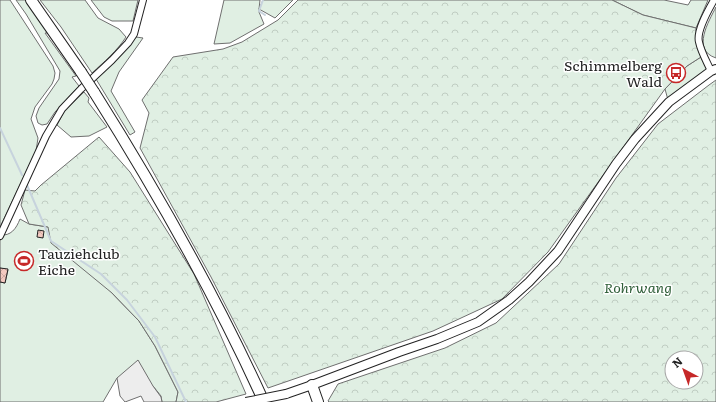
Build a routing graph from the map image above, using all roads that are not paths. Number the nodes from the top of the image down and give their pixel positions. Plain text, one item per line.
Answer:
1 (32, 0) edge
2 (143, 0) edge
3 (714, 0) edge
4 (714, 70) edge
5 (0, 236) edge
6 (312, 385) junction
7 (246, 402) edge
8 (264, 402) edge
9 (318, 402) edge

1 - 8 main road, bridge
2 - 5 street
3 - 4 street
4 - 6 street
6 - 7 street, bridge
6 - 9 main road

